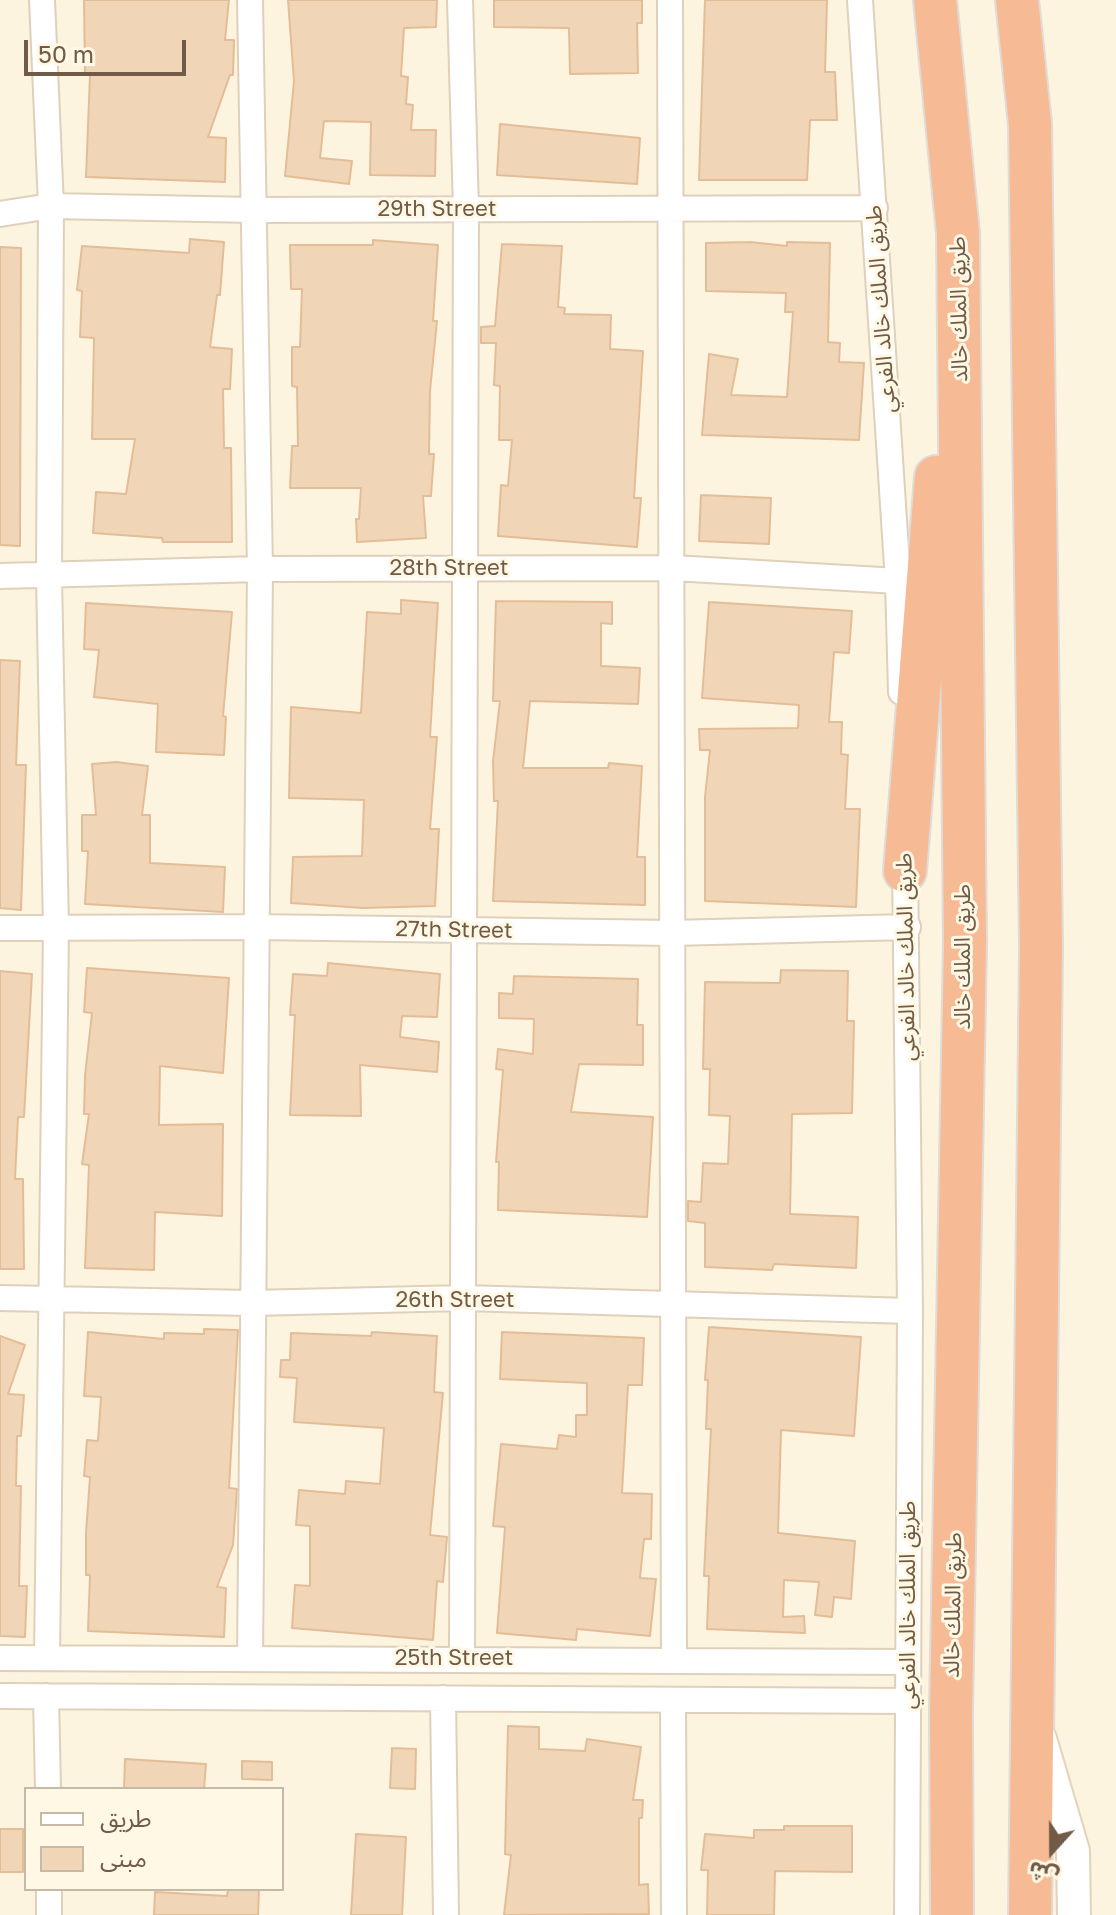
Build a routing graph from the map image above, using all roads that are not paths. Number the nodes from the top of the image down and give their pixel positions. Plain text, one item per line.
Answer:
1 (42, 0) edge
2 (250, 0) edge
3 (460, 0) edge
4 (670, 0) edge
5 (860, 0) edge
6 (935, 0) edge
7 (1017, 0) edge
8 (51, 206) junction
9 (671, 208) junction
10 (875, 208) junction
11 (466, 209) junction
12 (254, 210) junction
13 (0, 214) edge
14 (958, 233) junction
15 (464, 567) junction
16 (673, 568) junction
17 (260, 569) junction
18 (0, 576) edge
19 (49, 577) junction
20 (898, 581) junction
21 (905, 871) junction
22 (256, 927) junction
23 (908, 927) junction
24 (0, 928) edge
25 (56, 929) junction
26 (465, 931) junction
27 (672, 933) junction
28 (0, 1298) edge
29 (464, 1298) junction
30 (49, 1300) junction
31 (251, 1303) junction
32 (673, 1303) junction
33 (910, 1311) junction
34 (462, 1657) junction
35 (0, 1658) edge
36 (47, 1658) junction
37 (250, 1658) junction
38 (674, 1660) junction
39 (908, 1662) junction
40 (0, 1696) edge
41 (46, 1696) junction
42 (443, 1698) junction
43 (673, 1700) junction
44 (907, 1701) junction
45 (1031, 1706) junction
46 (48, 1787) edge
47 (49, 1891) edge
48 (49, 1915) edge
49 (446, 1915) edge
50 (674, 1915) edge
51 (907, 1915) edge
52 (952, 1915) edge
53 (1030, 1915) edge
54 (1074, 1915) edge

1 - 8 street
2 - 12 street
3 - 11 street
4 - 9 street
5 - 10 street, طريق الملك خالد الفرعي
6 - 14 highway, طريق الملك خالد
7 - 45 highway
8 - 12 street, 29th Street
8 - 13 street, 29th Street
8 - 19 street
9 - 10 street, 29th Street
9 - 11 street, 29th Street
9 - 16 street
10 - 20 street, طريق الملك خالد الفرعي
11 - 12 street, 29th Street
11 - 15 street
12 - 17 street
14 - 21 highway
14 - 52 highway, طريق الملك خالد
15 - 16 street, 28th Street
15 - 17 street, 28th Street
15 - 26 street
16 - 20 street, 28th Street
16 - 27 street
17 - 19 street, 28th Street
17 - 22 street
18 - 19 street, 28th Street
19 - 25 street
20 - 21 street, طريق الملك خالد الفرعي
21 - 23 street, طريق الملك خالد الفرعي
22 - 25 street, 27th Street
22 - 26 street, 27th Street
22 - 31 street
23 - 27 street, 27th Street
23 - 33 street, طريق الملك خالد الفرعي
24 - 25 street, 27th Street
25 - 30 street
26 - 27 street, 27th Street
26 - 29 street
27 - 32 street
28 - 30 street, 26th Street
29 - 31 street, 26th Street
29 - 32 street, 26th Street
29 - 34 street
30 - 31 street, 26th Street
30 - 36 street
31 - 37 street
32 - 33 street, 26th Street
32 - 38 street
33 - 39 street, طريق الملك خالد الفرعي
34 - 37 street, 25th Street
34 - 38 street, 25th Street
35 - 36 street, 25th Street
36 - 37 street, 25th Street
38 - 39 street, 25th Street
39 - 44 street, طريق الملك خالد الفرعي
40 - 41 street, 25th Street
41 - 42 street, 25th Street
41 - 46 street
42 - 43 street, 25th Street
42 - 49 street
43 - 44 street, 25th Street
43 - 50 street
44 - 51 street, طريق الملك خالد الفرعي
45 - 53 highway
45 - 54 main road
47 - 48 street

